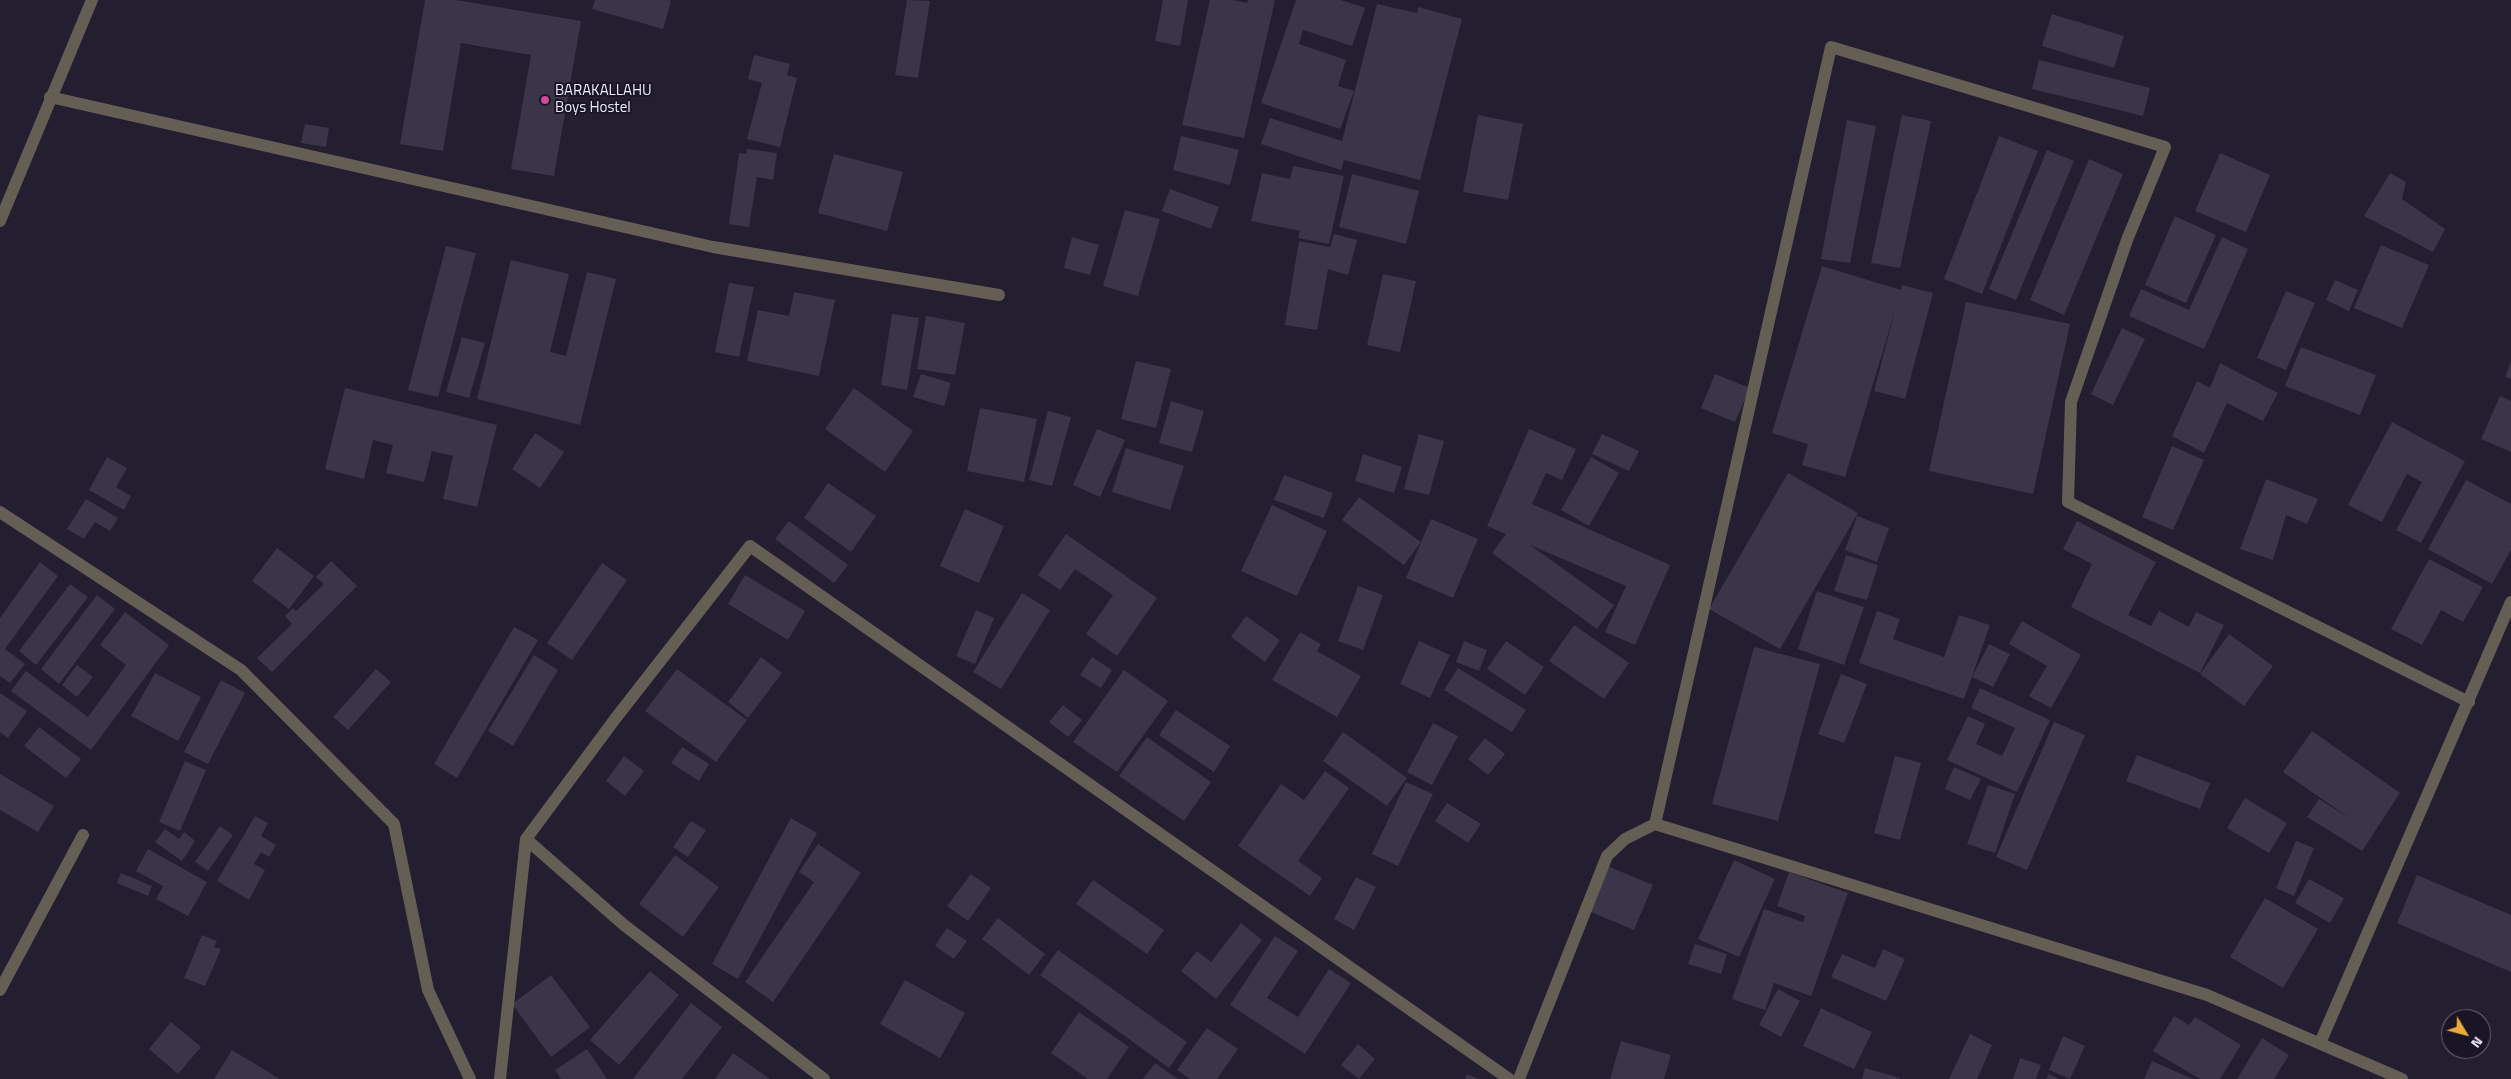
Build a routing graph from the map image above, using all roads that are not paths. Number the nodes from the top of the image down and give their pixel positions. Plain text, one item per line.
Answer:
1 (92, 0) edge
2 (50, 97) junction
3 (0, 220) edge
4 (999, 295) dead end
5 (0, 512) edge
6 (2511, 602) edge
7 (2469, 702) junction
8 (1655, 824) junction
9 (82, 834) dead end
10 (526, 839) junction
11 (0, 990) edge
12 (2320, 1044) junction
13 (470, 1079) edge
14 (500, 1079) edge
15 (824, 1079) edge
16 (1509, 1079) edge
17 (1519, 1079) edge
18 (2402, 1079) edge

1 - 2 street
2 - 3 street
2 - 4 street
5 - 13 street
6 - 7 street
7 - 8 street
7 - 12 street
8 - 12 street
8 - 17 street
9 - 11 street
10 - 14 street
10 - 15 street
10 - 16 street
12 - 18 street

